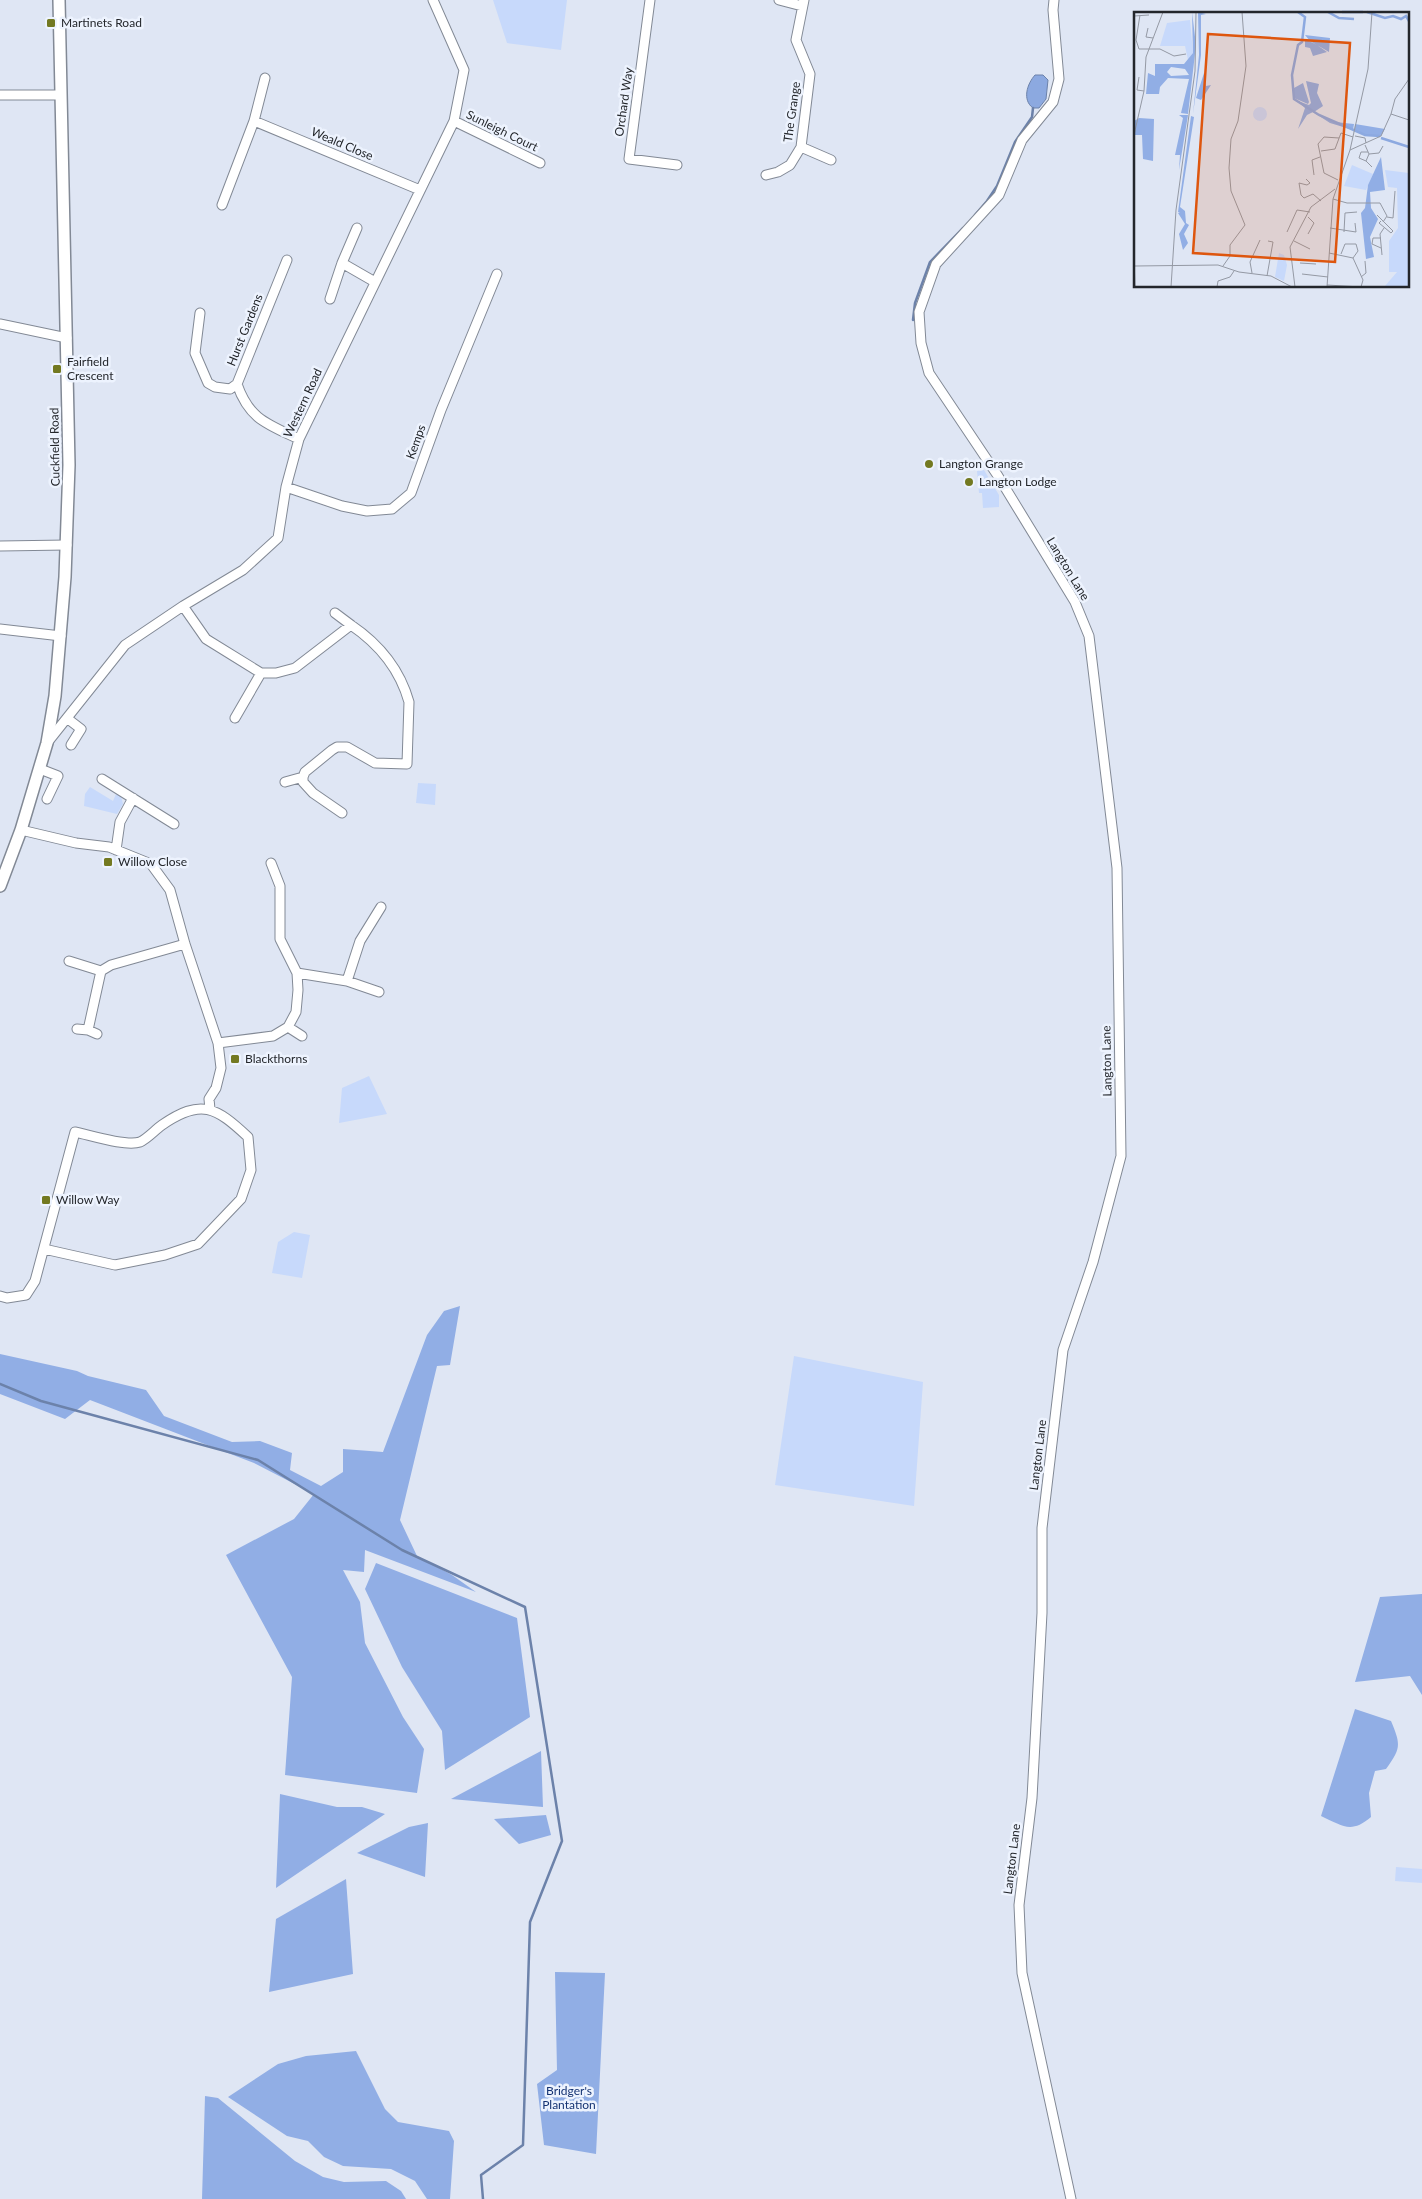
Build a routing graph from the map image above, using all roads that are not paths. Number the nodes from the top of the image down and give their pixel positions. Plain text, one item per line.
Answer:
1 (59, 0) edge
2 (433, 0) edge
3 (650, 0) edge
4 (779, 0) edge
5 (1054, 0) edge
6 (803, 3) edge
7 (265, 78) dead end
8 (0, 95) edge
9 (60, 95) junction
10 (254, 121) junction
11 (454, 122) junction
12 (802, 147) junction
13 (830, 160) dead end
14 (540, 163) dead end
15 (677, 165) dead end
16 (766, 175) dead end
17 (420, 190) junction
18 (222, 205) dead end
19 (357, 228) dead end
20 (287, 260) dead end
21 (342, 263) junction
22 (497, 274) dead end
23 (375, 282) junction
24 (330, 299) dead end
25 (200, 313) dead end
26 (0, 324) edge
27 (67, 338) junction
28 (237, 384) junction
29 (299, 439) junction
30 (286, 487) junction
31 (67, 545) junction
32 (0, 546) edge
33 (183, 606) junction
34 (335, 613) dead end
35 (351, 625) junction
36 (0, 629) edge
37 (61, 636) junction
38 (261, 673) junction
39 (235, 718) dead end
40 (68, 719) junction
41 (47, 743) junction
42 (71, 745) dead end
43 (407, 764) junction
44 (40, 770) junction
45 (407, 774) dead end
46 (303, 778) junction
47 (102, 779) dead end
48 (285, 782) dead end
49 (132, 798) junction
50 (47, 799) dead end
51 (341, 809) dead end
52 (174, 824) dead end
53 (20, 830) junction
54 (116, 850) junction
55 (271, 862) dead end
56 (0, 886) edge
57 (382, 908) dead end
58 (185, 944) junction
59 (69, 961) dead end
60 (101, 970) junction
61 (297, 973) junction
62 (347, 980) junction
63 (379, 992) dead end
64 (288, 1027) junction
65 (77, 1030) dead end
66 (302, 1036) dead end
67 (218, 1043) junction
68 (210, 1108) junction
69 (44, 1249) junction
70 (0, 1296) edge
71 (1071, 2199) edge

1 - 9 street, Cuckfield Road
2 - 11 street, Western Road
3 - 15 street, Orchard Way
4 - 6 street, The Grange
5 - 71 street, Langton Lane
6 - 12 street, The Grange
7 - 10 street
8 - 9 street
9 - 27 street, Cuckfield Road
10 - 17 street, Weald Close
10 - 18 street
11 - 14 street, Sunleigh Court
11 - 17 street, Western Road
12 - 13 street
12 - 16 street, The Grange
17 - 23 street, Western Road
19 - 21 street
20 - 28 street, Hurst Gardens
21 - 23 street
21 - 24 street
22 - 30 street, Kemps
23 - 29 street, Western Road
25 - 28 street
26 - 27 street
27 - 31 street, Cuckfield Road
28 - 29 street, Hurst Gardens
29 - 30 street, Western Road
30 - 33 street, Western Road
31 - 32 street
31 - 37 street, Cuckfield Road
33 - 38 street
33 - 40 street, Western Road
34 - 35 street
35 - 38 street
35 - 43 street
36 - 37 street
37 - 41 street, Cuckfield Road
38 - 39 street
40 - 41 street, Western Road
40 - 42 street
41 - 44 street, Cuckfield Road
43 - 45 street
43 - 46 street
44 - 50 street
44 - 53 street, Cuckfield Road
46 - 48 street
46 - 51 street
47 - 49 street
49 - 52 street
49 - 54 street
53 - 54 street
53 - 56 street, Cuckfield Road
54 - 58 street
55 - 61 street
57 - 62 street
58 - 60 street
58 - 67 street
59 - 60 street
60 - 65 street
61 - 62 street
61 - 64 street
62 - 63 street
64 - 66 street
64 - 67 street
67 - 68 street
68 - 69 street
68 - 69 street
69 - 70 street

